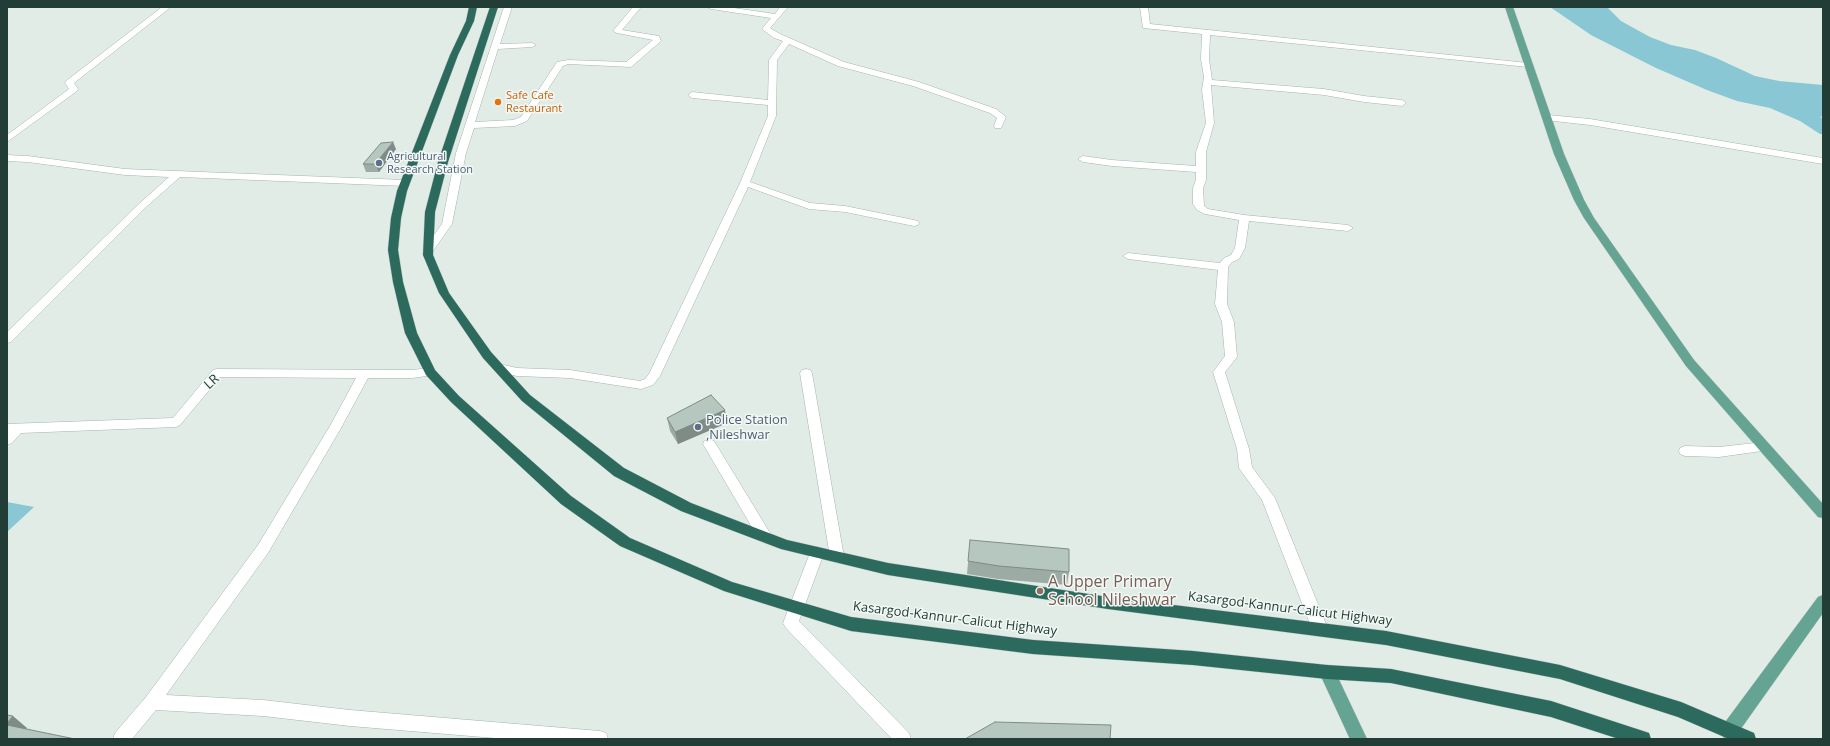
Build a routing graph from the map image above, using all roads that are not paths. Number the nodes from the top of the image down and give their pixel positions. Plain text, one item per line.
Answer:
1 (167, 7) edge
2 (473, 7) edge
3 (494, 7) edge
4 (508, 7) edge
5 (637, 7) edge
6 (711, 7) edge
7 (784, 7) edge
8 (1144, 7) edge
9 (1509, 7) edge
10 (776, 16) junction
11 (1206, 32) junction
12 (788, 40) junction
13 (532, 45) dead end
14 (495, 47) junction
15 (1528, 65) junction
16 (1208, 82) junction
17 (692, 95) dead end
18 (772, 103) junction
19 (1402, 103) dead end
20 (1548, 118) junction
21 (471, 125) junction
22 (998, 126) dead end
23 (7, 139) edge
24 (7, 158) edge
25 (1083, 159) dead end
26 (1823, 161) edge
27 (1201, 169) junction
28 (178, 174) junction
29 (405, 183) junction
30 (745, 183) junction
31 (1244, 218) junction
32 (914, 223) dead end
33 (1348, 228) dead end
34 (429, 249) junction
35 (1128, 256) dead end
36 (1223, 267) junction
37 (7, 339) edge
38 (499, 368) junction
39 (430, 372) junction
40 (806, 373) dead end
41 (364, 374) junction
42 (13, 428) edge
43 (7, 440) edge
44 (709, 444) dead end
45 (1764, 447) junction
46 (1685, 451) dead end
47 (1823, 513) edge
48 (764, 537) junction
49 (817, 553) junction
50 (837, 557) junction
51 (1823, 601) edge
52 (796, 608) junction
53 (1320, 630) junction
54 (1327, 672) junction
55 (152, 702) junction
56 (1730, 731) junction
57 (121, 739) edge
58 (600, 739) edge
59 (904, 739) edge
60 (1359, 739) edge
61 (1643, 739) edge
62 (1748, 739) edge

1 - 23 street
2 - 29 highway, Kasargod-Kannur-Calicut Highway
3 - 34 highway, Kasargod-Kannur-Calicut Highway
4 - 14 street
5 - 21 street
6 - 10 street
7 - 10 street
8 - 11 street
9 - 15 main road
10 - 12 street
11 - 15 street
11 - 16 street
12 - 18 street
12 - 22 street
13 - 14 street
14 - 21 street
15 - 20 main road
16 - 19 street
16 - 27 street
17 - 18 street
18 - 30 street
20 - 26 street
20 - 45 main road
21 - 34 street
24 - 28 street
25 - 27 street
27 - 31 street
28 - 29 street
28 - 37 street
29 - 39 highway, Kasargod-Kannur-Calicut Highway
30 - 32 street
30 - 38 street
31 - 33 street
31 - 36 street
34 - 38 highway, Kasargod-Kannur-Calicut Highway
35 - 36 street
36 - 53 street
38 - 48 highway, Kasargod-Kannur-Calicut Highway
39 - 41 street, LR
39 - 52 highway, Kasargod-Kannur-Calicut Highway
40 - 50 street
41 - 42 street, LR
41 - 55 street
42 - 43 street
44 - 48 street
45 - 46 street
45 - 47 main road
48 - 49 highway, Kasargod-Kannur-Calicut Highway
49 - 50 highway, Kasargod-Kannur-Calicut Highway
49 - 52 street
50 - 53 highway, Kasargod-Kannur-Calicut Highway
51 - 56 main road
52 - 54 highway, Kasargod-Kannur-Calicut Highway
52 - 59 street
53 - 56 highway, Kasargod-Kannur-Calicut Highway
54 - 60 main road
54 - 61 highway, Kasargod-Kannur-Calicut Highway
55 - 57 street
55 - 58 street
56 - 62 highway, Kasargod-Kannur-Calicut Highway

